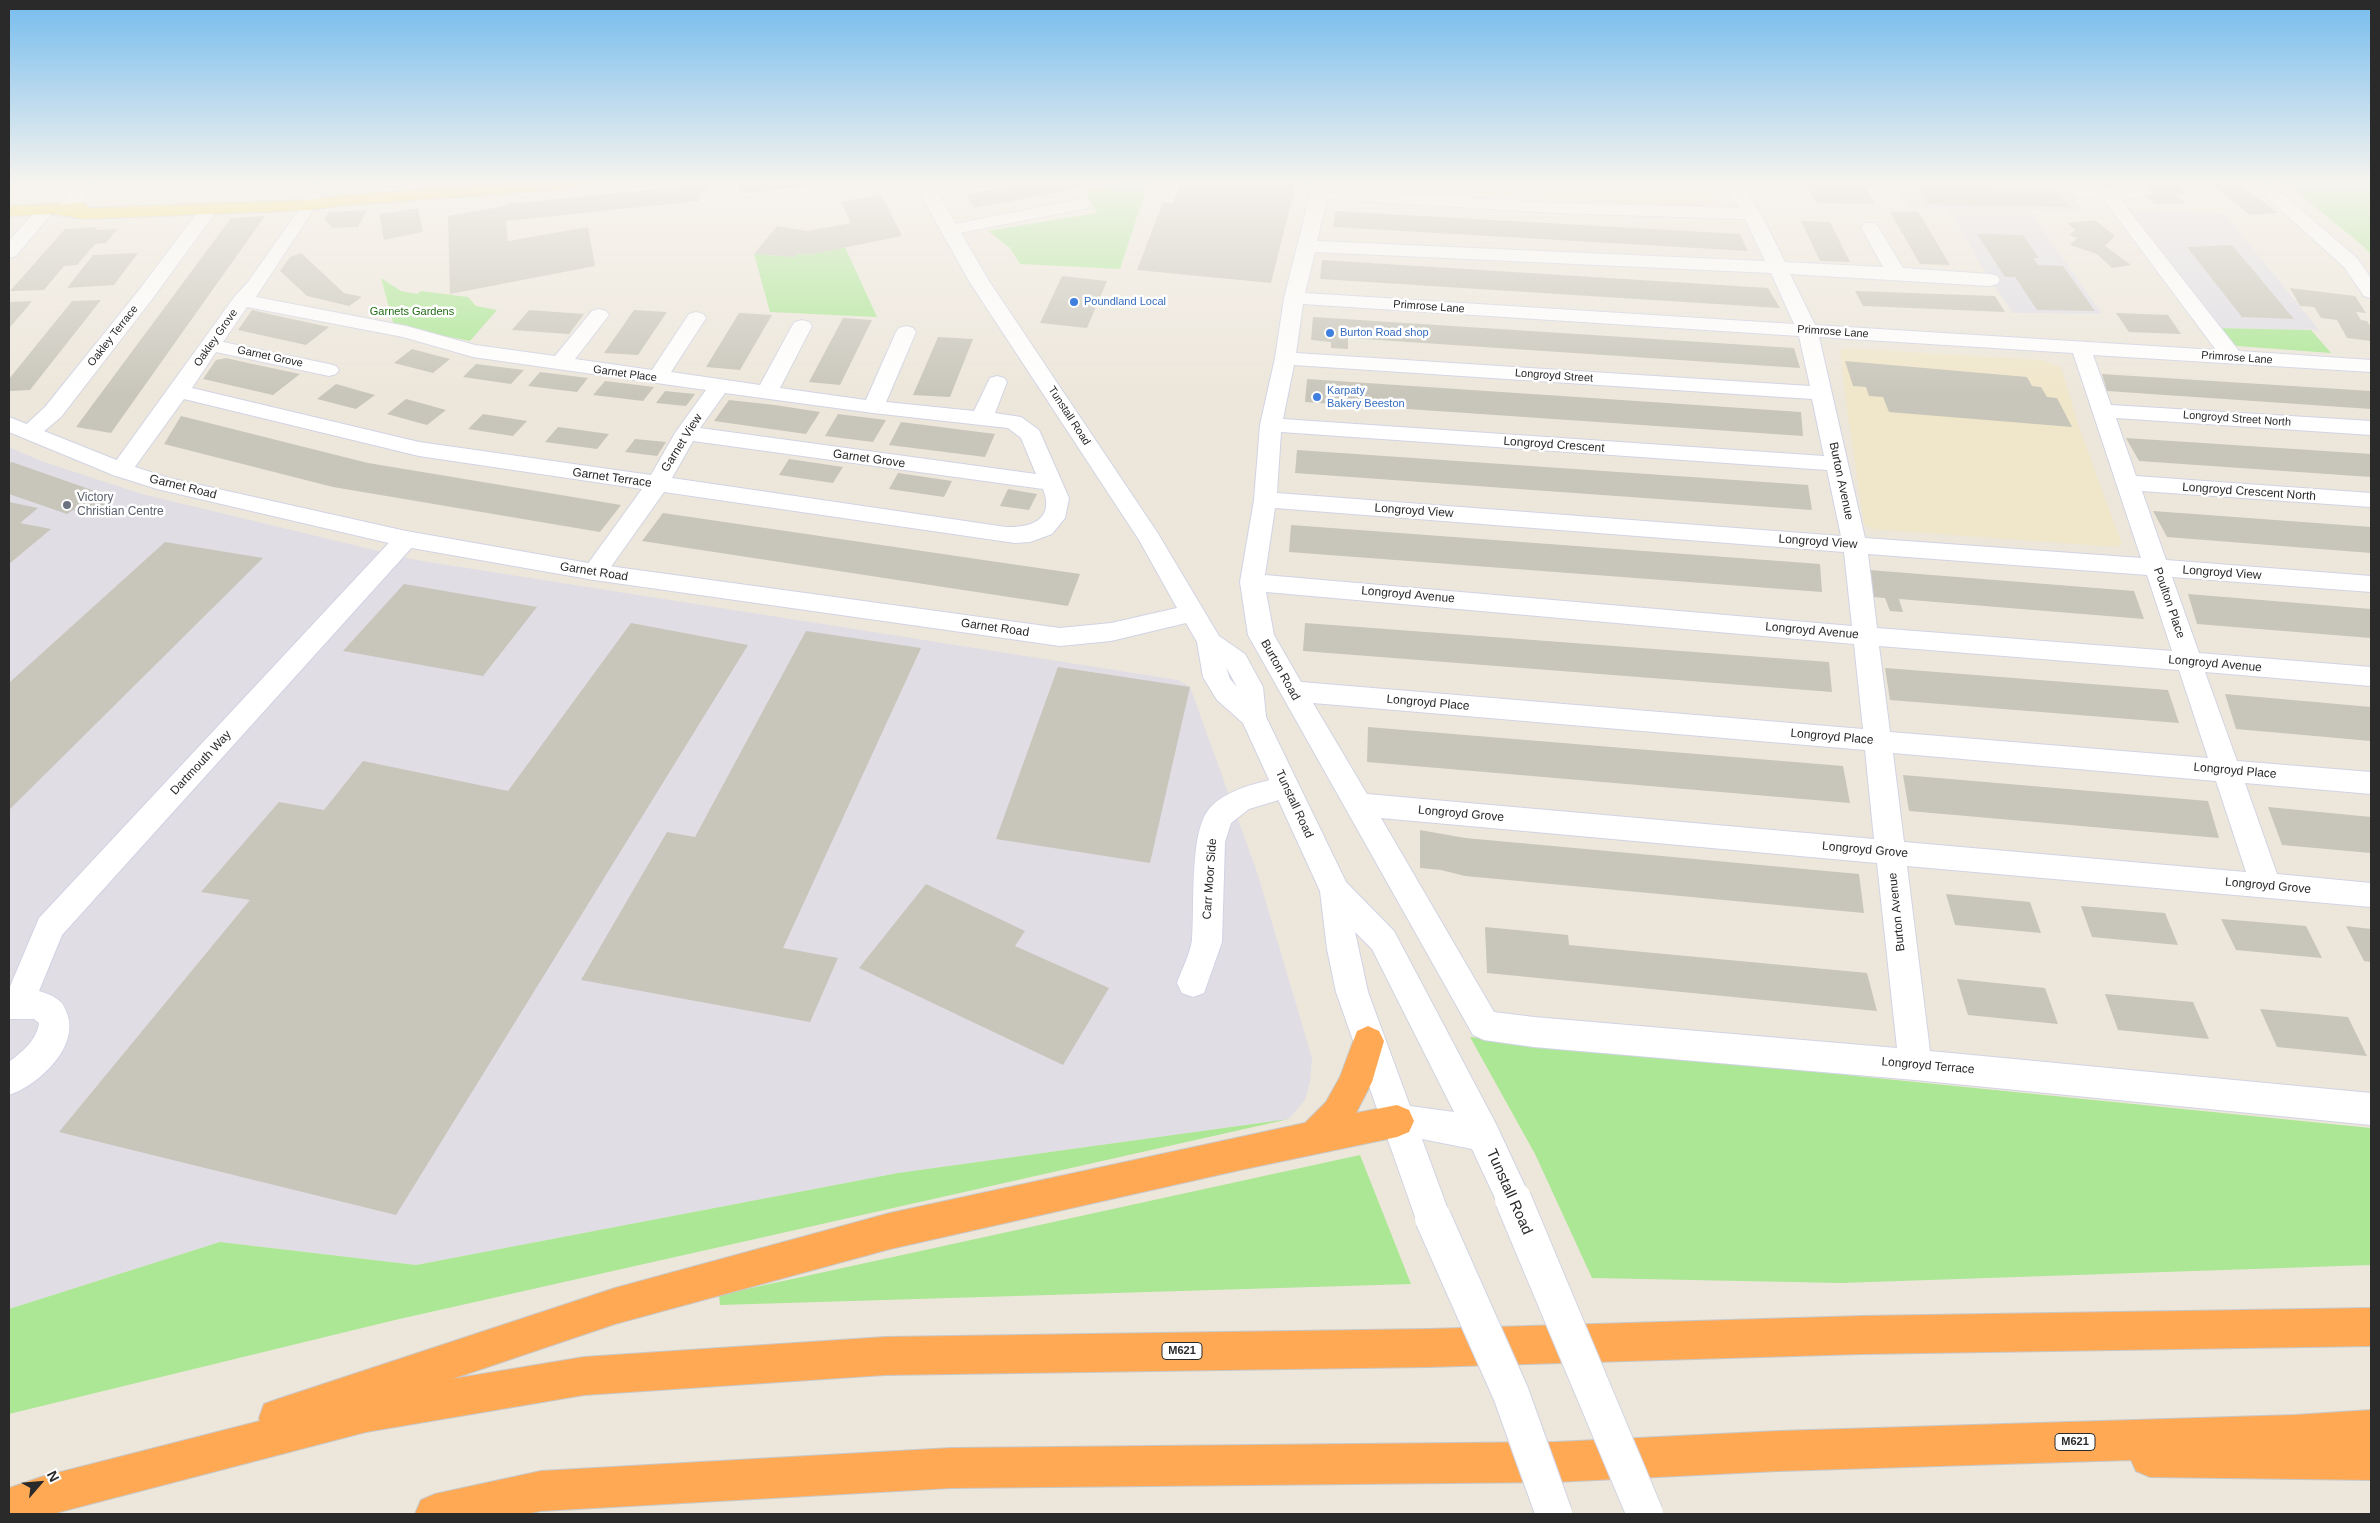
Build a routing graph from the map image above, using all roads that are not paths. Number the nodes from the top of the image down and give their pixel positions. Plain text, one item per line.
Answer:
1 (176, 254) edge
2 (276, 254) edge
3 (963, 254) edge
4 (1303, 254) edge
5 (1471, 254) edge
6 (1772, 254) edge
7 (1886, 254) edge
8 (2153, 254) edge
9 (2341, 254) edge
10 (1779, 269) junction
11 (1896, 273) junction
12 (1990, 280) dead end
13 (2371, 292) edge
14 (1294, 298) junction
15 (242, 300) junction
16 (599, 315) dead end
17 (696, 318) dead end
18 (802, 326) dead end
19 (1808, 331) junction
20 (906, 332) dead end
21 (211, 345) junction
22 (2081, 348) junction
23 (1285, 358) junction
24 (2233, 358) junction
25 (560, 364) junction
26 (2371, 366) edge
27 (329, 370) dead end
28 (656, 378) junction
29 (997, 382) dead end
30 (719, 386) junction
31 (179, 391) junction
32 (766, 392) junction
33 (1822, 393) junction
34 (873, 407) junction
35 (2102, 411) junction
36 (982, 418) junction
37 (1271, 426) junction
38 (19, 428) edge
39 (2371, 428) edge
40 (686, 433) junction
41 (1837, 464) junction
42 (121, 470) junction
43 (1052, 483) junction
44 (2127, 483) junction
45 (656, 485) junction
46 (1265, 500) junction
47 (2371, 500) edge
48 (406, 538) junction
49 (1855, 545) junction
50 (2157, 568) junction
51 (594, 572) junction
52 (1252, 582) junction
53 (2371, 584) edge
54 (1192, 612) junction
55 (1866, 636) junction
56 (2189, 661) junction
57 (2371, 676) edge
58 (1292, 691) junction
59 (1878, 741) junction
60 (2228, 770) junction
61 (2371, 783) edge
62 (1286, 787) junction
63 (1358, 805) junction
64 (1890, 852) junction
65 (2266, 886) junction
66 (1336, 891) junction
67 (2371, 895) edge
68 (1193, 984) dead end
69 (14, 1004) edge
70 (1484, 1025) joint
71 (1368, 1041) junction
72 (1915, 1065) junction
73 (9, 1080) edge
74 (2371, 1109) edge
75 (1397, 1121) junction
76 (1484, 1136) junction
77 (1314, 1138) junction
78 (2371, 1327) edge
79 (2371, 1430) edge
80 (1779, 1451) junction
81 (2371, 1460) edge
82 (25, 1502) edge
83 (435, 1514) edge
84 (1554, 1514) edge
85 (1646, 1514) edge

1 - 38 street, Oakley Terrace
2 - 15 street, Oakley Grove
3 - 54 street, Tunstall Road
4 - 14 street, Burton Road
5 - 10 street
6 - 10 street, Burton Avenue
7 - 11 street
8 - 24 street
9 - 13 street
10 - 11 street
10 - 19 street, Burton Avenue
11 - 12 street
14 - 19 street, Primrose Lane
14 - 23 street, Burton Road
15 - 21 street, Oakley Grove
15 - 25 street, Garnet Place
16 - 25 street
17 - 28 street
18 - 32 street
19 - 22 street, Primrose Lane
19 - 33 street, Burton Avenue
20 - 34 street
21 - 27 street, Garnet Grove
21 - 31 street, Oakley Grove
22 - 24 street, Primrose Lane
22 - 35 street, Poulton Place
23 - 33 street, Longroyd Street
23 - 37 street, Burton Road
24 - 26 street, Primrose Lane
25 - 28 street, Garnet Place
28 - 30 street, Garnet Place
29 - 36 street
30 - 32 street, Garnet Place
30 - 40 street, Garnet View
31 - 42 street, Oakley Grove
31 - 45 street, Garnet Terrace
32 - 34 street, Garnet Place
33 - 41 street, Burton Avenue
34 - 36 street, Garnet Place
35 - 39 street, Longroyd Street North
35 - 44 street, Poulton Place
36 - 43 street, Garnet Place
37 - 41 street, Longroyd Crescent
37 - 46 street, Burton Road
38 - 42 street, Garnet Road
40 - 43 street, Garnet Grove
40 - 45 street, Garnet View
41 - 49 street, Burton Avenue
42 - 48 street, Garnet Road
43 - 45 street, Garnet Terrace
44 - 47 street, Longroyd Crescent North
44 - 50 street, Poulton Place
45 - 51 street, Garnet View
46 - 49 street, Longroyd View
46 - 52 street, Burton Road
48 - 51 street, Garnet Road
48 - 69 street, Dartmouth Way
49 - 50 street, Longroyd View
49 - 55 street, Burton Avenue
50 - 53 street, Longroyd View
50 - 56 street, Poulton Place
51 - 54 street, Garnet Road
52 - 55 street, Longroyd Avenue
52 - 58 street, Burton Road
54 - 62 street, Tunstall Road
55 - 56 street, Longroyd Avenue
55 - 59 street, Burton Avenue
56 - 57 street, Longroyd Avenue
56 - 60 street, Poulton Place
58 - 59 street, Longroyd Place
58 - 63 street, Burton Road
59 - 60 street, Longroyd Place
59 - 64 street, Burton Avenue
60 - 61 street, Longroyd Place
60 - 65 street, Poulton Place
62 - 66 street, Tunstall Road
62 - 68 street, Carr Moor Side
63 - 64 street, Longroyd Grove
63 - 70 street, Burton Road
64 - 65 street, Longroyd Grove
64 - 72 street, Burton Avenue
65 - 67 street, Longroyd Grove
66 - 71 street, Tunstall Road
66 - 76 street, Tunstall Road
69 - 73 street, Dartmouth Way
70 - 72 street, Longroyd Terrace
71 - 75 street, Tunstall Road
71 - 77 highway
72 - 74 street, Longroyd Terrace
75 - 76 street
75 - 77 highway
75 - 84 street, Tunstall Road, bridge
76 - 85 street, Tunstall Road, bridge
77 - 82 highway
78 - 82 highway, M621
79 - 80 highway, M621
80 - 81 highway
80 - 83 highway, M621

